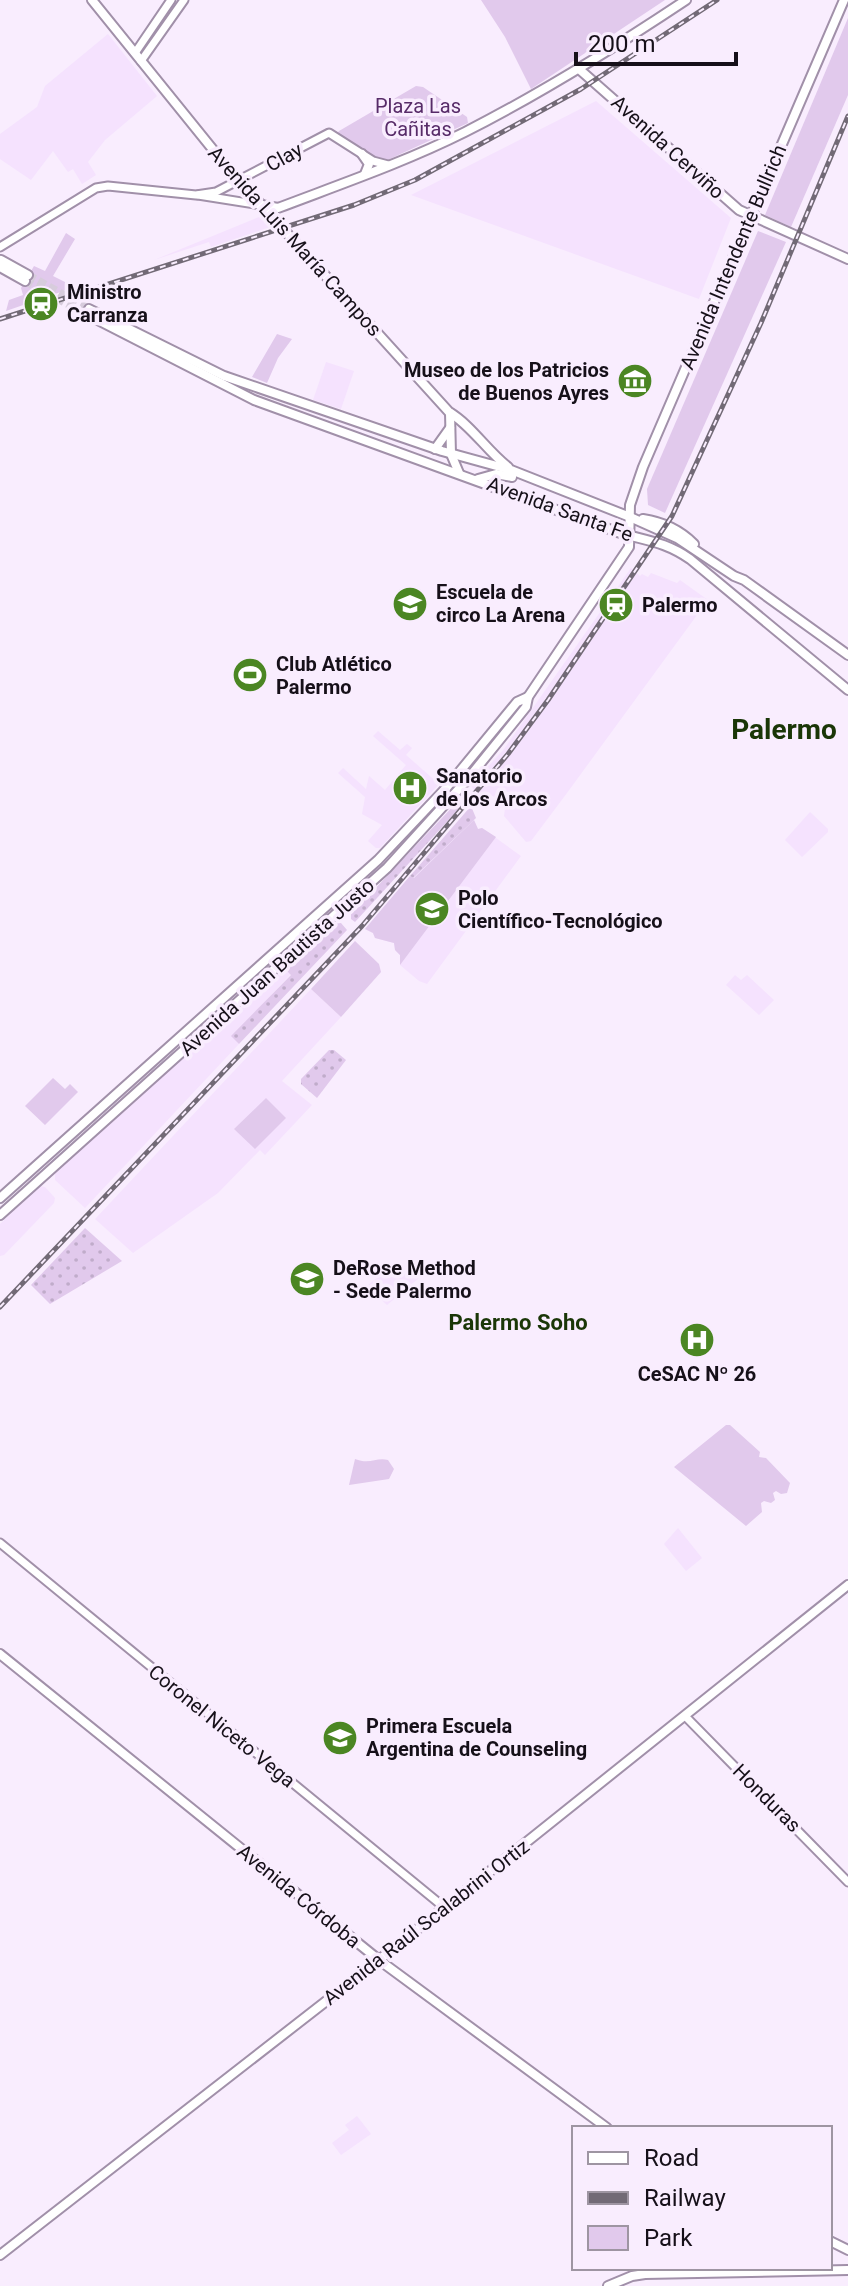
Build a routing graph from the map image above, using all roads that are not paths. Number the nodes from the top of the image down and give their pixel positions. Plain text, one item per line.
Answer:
1 (92, 0) edge
2 (171, 0) edge
3 (184, 0) edge
4 (686, 0) edge
5 (844, 0) edge
6 (138, 57) junction
7 (597, 58) junction
8 (579, 69) junction
9 (565, 78) junction
10 (593, 80) junction
11 (362, 154) junction
12 (391, 165) junction
13 (365, 175) junction
14 (239, 181) junction
15 (230, 185) junction
16 (196, 195) junction
17 (235, 202) junction
18 (261, 205) junction
19 (750, 217) junction
20 (0, 247) edge
21 (848, 259) edge
22 (1, 260) edge
23 (0, 267) edge
24 (266, 404) junction
25 (329, 412) junction
26 (449, 412) junction
27 (450, 428) junction
28 (435, 449) junction
29 (451, 454) junction
30 (511, 470) junction
31 (459, 473) junction
32 (478, 479) junction
33 (540, 483) junction
34 (630, 517) junction
35 (630, 537) junction
36 (848, 655) edge
37 (848, 690) edge
38 (528, 697) junction
39 (0, 1198) edge
40 (0, 1215) edge
41 (0, 1543) edge
42 (848, 1585) edge
43 (0, 1654) edge
44 (685, 1716) junction
45 (848, 1882) edge
46 (445, 1908) junction
47 (379, 1960) junction
48 (604, 2126) edge
49 (0, 2255) edge
50 (848, 2270) edge
51 (608, 2286) edge

1 - 6 main road, Avenida Luis María Campos
2 - 6 street
3 - 6 street
4 - 7 main road
5 - 19 main road, Avenida Intendente Bullrich
6 - 14 main road, Avenida Luis María Campos
7 - 8 main road
7 - 10 main road
8 - 9 main road
8 - 10 main road, Avenida Cerviño
9 - 10 main road
9 - 12 main road
10 - 19 main road, Avenida Cerviño
11 - 12 street
11 - 13 main road
11 - 14 street, Clay
12 - 13 main road
13 - 18 main road
14 - 15 street, Clay
14 - 18 main road, Avenida Luis María Campos
15 - 16 street, Clay
15 - 17 street
16 - 17 street
16 - 20 street
17 - 18 street
18 - 26 main road, Avenida Luis María Campos
19 - 21 main road, Avenida Cerviño
19 - 34 main road, Avenida Intendente Bullrich
22 - 23 main road
24 - 25 main road
24 - 25 main road, Avenida Santa Fe
24 - 31 main road, Avenida Santa Fe
25 - 28 main road, Avenida Santa Fe
26 - 27 main road
26 - 30 main road, Avenida Luis María Campos
27 - 28 main road
27 - 29 main road
28 - 29 main road, Avenida Santa Fe
29 - 30 main road, Avenida Santa Fe
29 - 31 main road
30 - 33 main road, Avenida Santa Fe
31 - 32 main road, Avenida Santa Fe
32 - 33 main road
32 - 35 main road, Avenida Santa Fe
33 - 34 main road, Avenida Santa Fe
34 - 35 main road, Avenida Juan Bautista Justo
34 - 36 main road, Avenida Santa Fe
35 - 37 main road, Avenida Santa Fe
35 - 38 main road, Avenida Juan Bautista Justo
38 - 39 main road, Avenida Juan Bautista Justo
38 - 40 main road, Avenida Juan Bautista Justo
41 - 46 street, Coronel Niceto Vega
42 - 44 main road, Avenida Raúl Scalabrini Ortiz
43 - 47 main road, Avenida Córdoba
44 - 45 street, Honduras
44 - 46 main road, Avenida Raúl Scalabrini Ortiz
46 - 47 main road, Avenida Raúl Scalabrini Ortiz
47 - 48 main road, Avenida Córdoba
47 - 49 main road, Avenida Raúl Scalabrini Ortiz
50 - 51 main road

